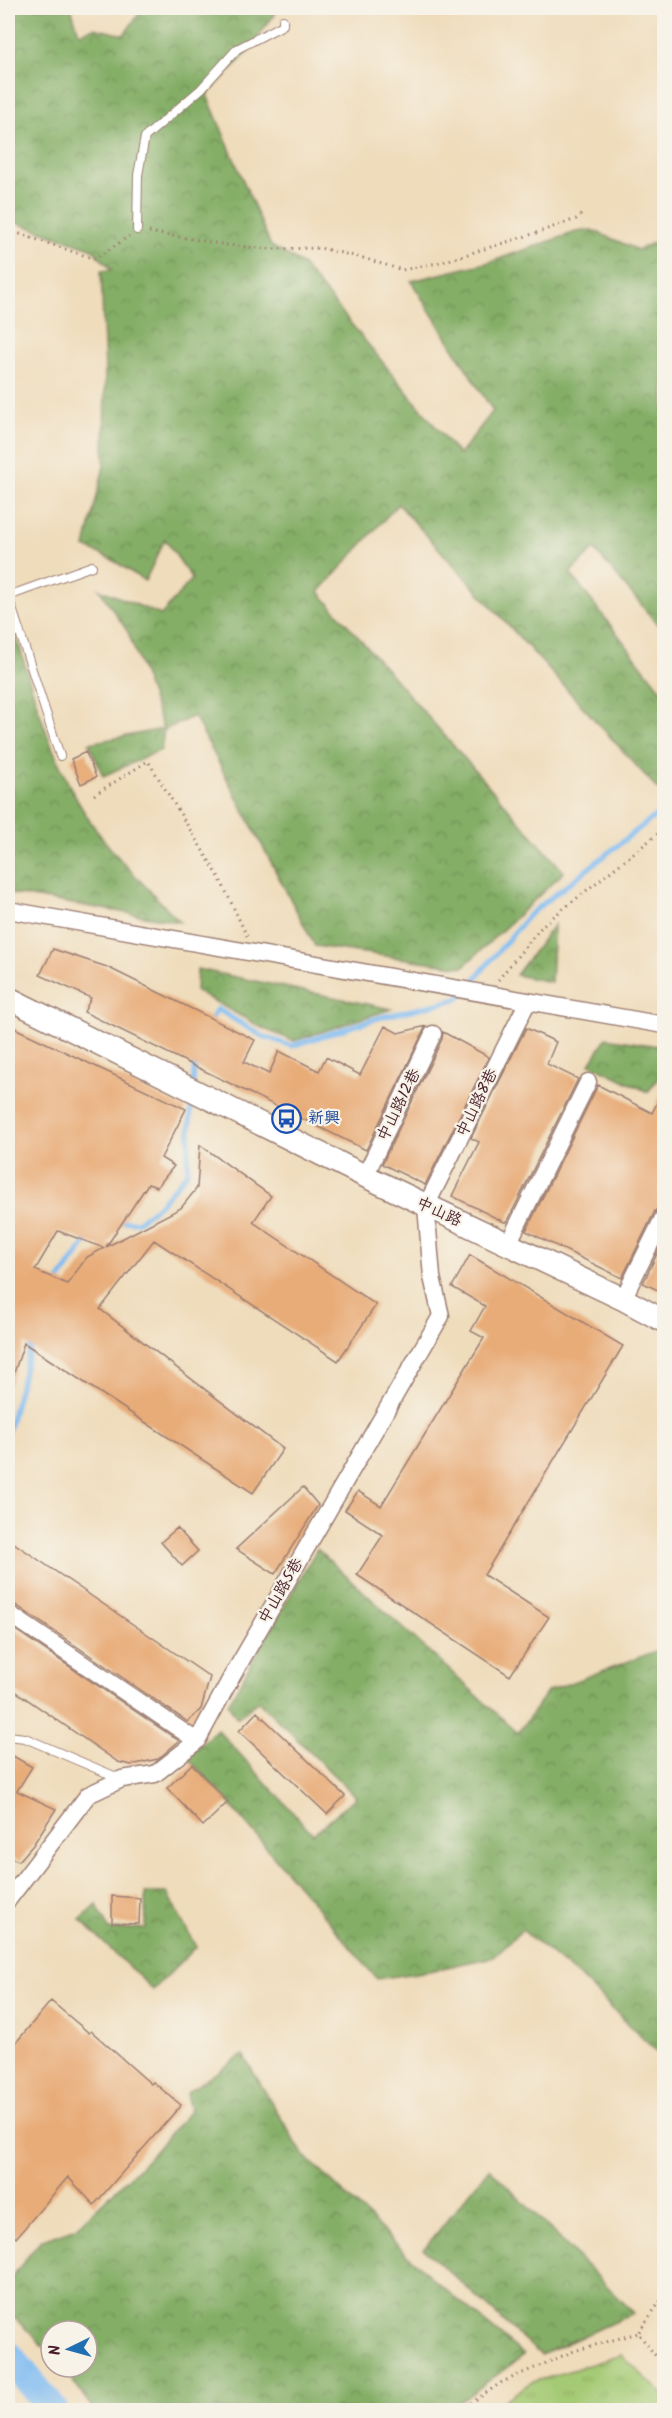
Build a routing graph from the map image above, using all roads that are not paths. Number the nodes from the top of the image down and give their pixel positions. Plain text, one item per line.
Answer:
1 (283, 20) dead end
2 (137, 230) road end
3 (92, 566) dead end
4 (8, 596) edge
5 (60, 756) dead end
6 (8, 910) edge
7 (8, 998) edge
8 (528, 1001) junction
9 (664, 1024) edge
10 (433, 1034) dead end
11 (588, 1082) dead end
12 (365, 1176) junction
13 (426, 1206) junction
14 (664, 1216) edge
15 (508, 1245) junction
16 (623, 1299) junction
17 (664, 1321) edge
18 (8, 1613) edge
19 (8, 1736) edge
20 (197, 1741) junction
21 (122, 1779) junction
22 (8, 1900) edge

1 - 2 lane
3 - 4 lane
4 - 5 lane
6 - 8 street
7 - 12 main road, 中山路
8 - 9 street
8 - 13 street, 中山路8巷
10 - 12 street, 中山路12巷
11 - 15 street
12 - 13 main road, 中山路
13 - 15 main road, 中山路
13 - 20 street, 中山路5巷
14 - 16 street
15 - 16 main road, 中山路
16 - 17 main road, 中山路
18 - 20 street
19 - 21 lane
20 - 21 street, 中山路5巷
21 - 22 street, 中山路5巷

